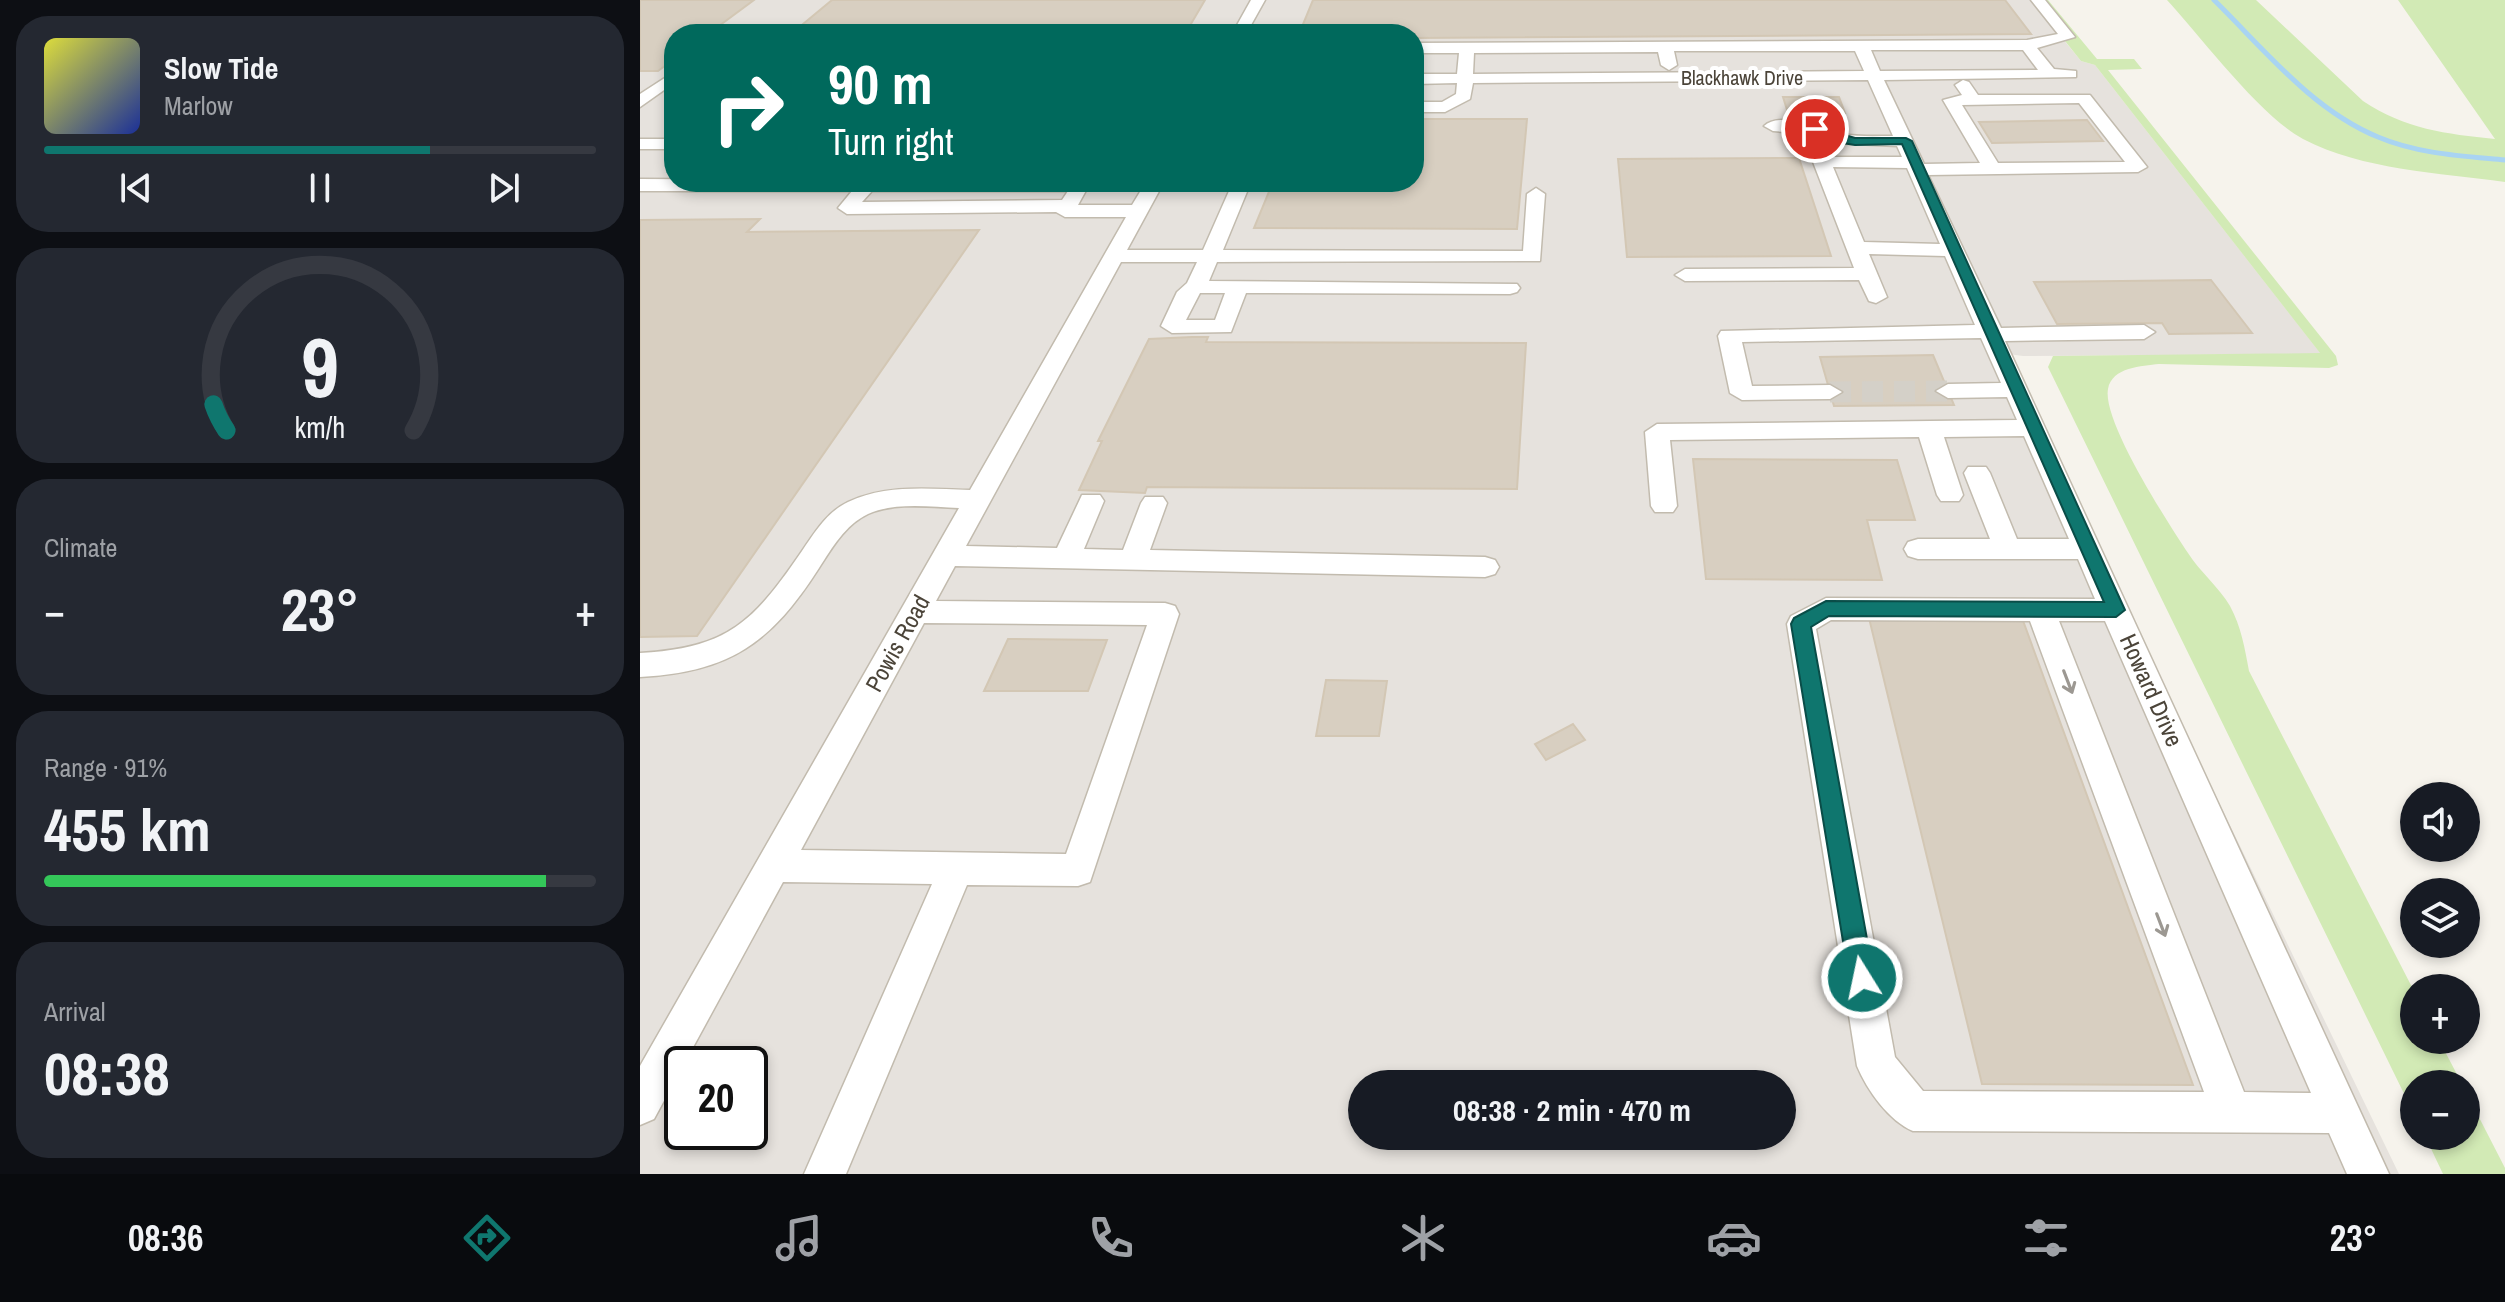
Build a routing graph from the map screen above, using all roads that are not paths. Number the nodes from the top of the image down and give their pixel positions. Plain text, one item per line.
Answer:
1 (1258, 0) edge
2 (2038, 0) edge
3 (1245, 24) edge
4 (2027, 45) junction
5 (1424, 51) edge
6 (1869, 60) junction
7 (1669, 62) junction
8 (1465, 63) junction
9 (1424, 64) edge
10 (2049, 74) junction
11 (2070, 74) dead end
12 (1957, 75) junction
13 (1424, 76) edge
14 (664, 83) edge
15 (1973, 100) junction
16 (640, 102) edge
17 (1424, 107) edge
18 (1773, 126) dead end
19 (664, 145) edge
20 (643, 146) edge
21 (1914, 158) junction
22 (1992, 168) junction
23 (640, 185) edge
24 (664, 185) edge
25 (861, 192) edge
26 (1076, 192) edge
27 (1149, 192) edge
28 (1238, 192) edge
29 (1536, 194) dead end
30 (1067, 206) junction
31 (1139, 211) junction
32 (1858, 248) junction
33 (1955, 250) junction
34 (1114, 256) junction
35 (1210, 256) junction
36 (1867, 274) junction
37 (1685, 275) dead end
38 (1196, 287) junction
39 (1238, 288) junction
40 (1510, 288) dead end
41 (1876, 297) dead end
42 (2144, 332) dead end
43 (1992, 333) junction
44 (2018, 390) junction
45 (1948, 391) tunnel mouth
46 (1830, 392) tunnel mouth
47 (2035, 428) junction
48 (1929, 429) junction
49 (1977, 473) dead end
50 (1950, 495) dead end
51 (977, 499) junction
52 (1091, 501) dead end
53 (1154, 503) dead end
54 (1664, 506) dead end
55 (1918, 549) dead end
56 (2007, 549) junction
57 (2089, 549) junction
58 (946, 556) junction
59 (1066, 560) junction
60 (1132, 561) junction
61 (1485, 567) dead end
62 (2040, 609) junction
63 (2116, 610) junction
64 (914, 612) junction
65 (640, 665) edge
66 (773, 866) junction
67 (957, 868) junction
68 (640, 1105) edge
69 (2232, 1113) junction
70 (2341, 1113) junction
71 (825, 1174) edge
72 (2368, 1174) edge

1 - 3 street
2 - 4 street
4 - 6 street
4 - 10 street
5 - 8 street
6 - 7 street, Blackhawk Drive
6 - 7 street
6 - 12 street, Blackhawk Drive
6 - 21 street, Howard Drive
7 - 8 street, Blackhawk Drive
7 - 8 street
8 - 9 street
8 - 13 street, Blackhawk Drive
8 - 17 street
10 - 11 street, Blackhawk Drive
10 - 12 street, Blackhawk Drive
12 - 15 street
14 - 16 street
15 - 22 street
15 - 22 street
18 - 21 street
19 - 20 street
21 - 22 street
21 - 32 street
21 - 33 street, Howard Drive
23 - 24 street
25 - 30 street
26 - 30 street
27 - 31 street, Powis Road
28 - 35 street
29 - 35 street
30 - 31 street
31 - 34 street, Powis Road
32 - 33 street
32 - 36 street
33 - 43 street, Howard Drive
34 - 35 street
34 - 51 street, Powis Road
35 - 38 street
36 - 37 street
36 - 41 street
38 - 39 street
38 - 39 street
39 - 40 street
42 - 43 street
43 - 44 street, Howard Drive
43 - 46 street
44 - 45 street
44 - 47 street, Howard Drive
47 - 48 street
47 - 57 street, Howard Drive
48 - 50 street
48 - 54 street
49 - 56 street
51 - 58 street, Powis Road
51 - 65 street
52 - 59 street
53 - 60 street
55 - 56 street
56 - 57 street
57 - 63 street, Howard Drive
58 - 59 street
58 - 64 street, Powis Road
59 - 60 street
60 - 61 street
62 - 63 street
62 -> 69 street
62 - 69 street
63 - 70 street, Howard Drive
64 - 66 street, Powis Road
64 - 67 street
66 - 67 street
66 - 68 street, Powis Road
67 - 71 street
69 - 70 street
70 - 72 street, Howard Drive

